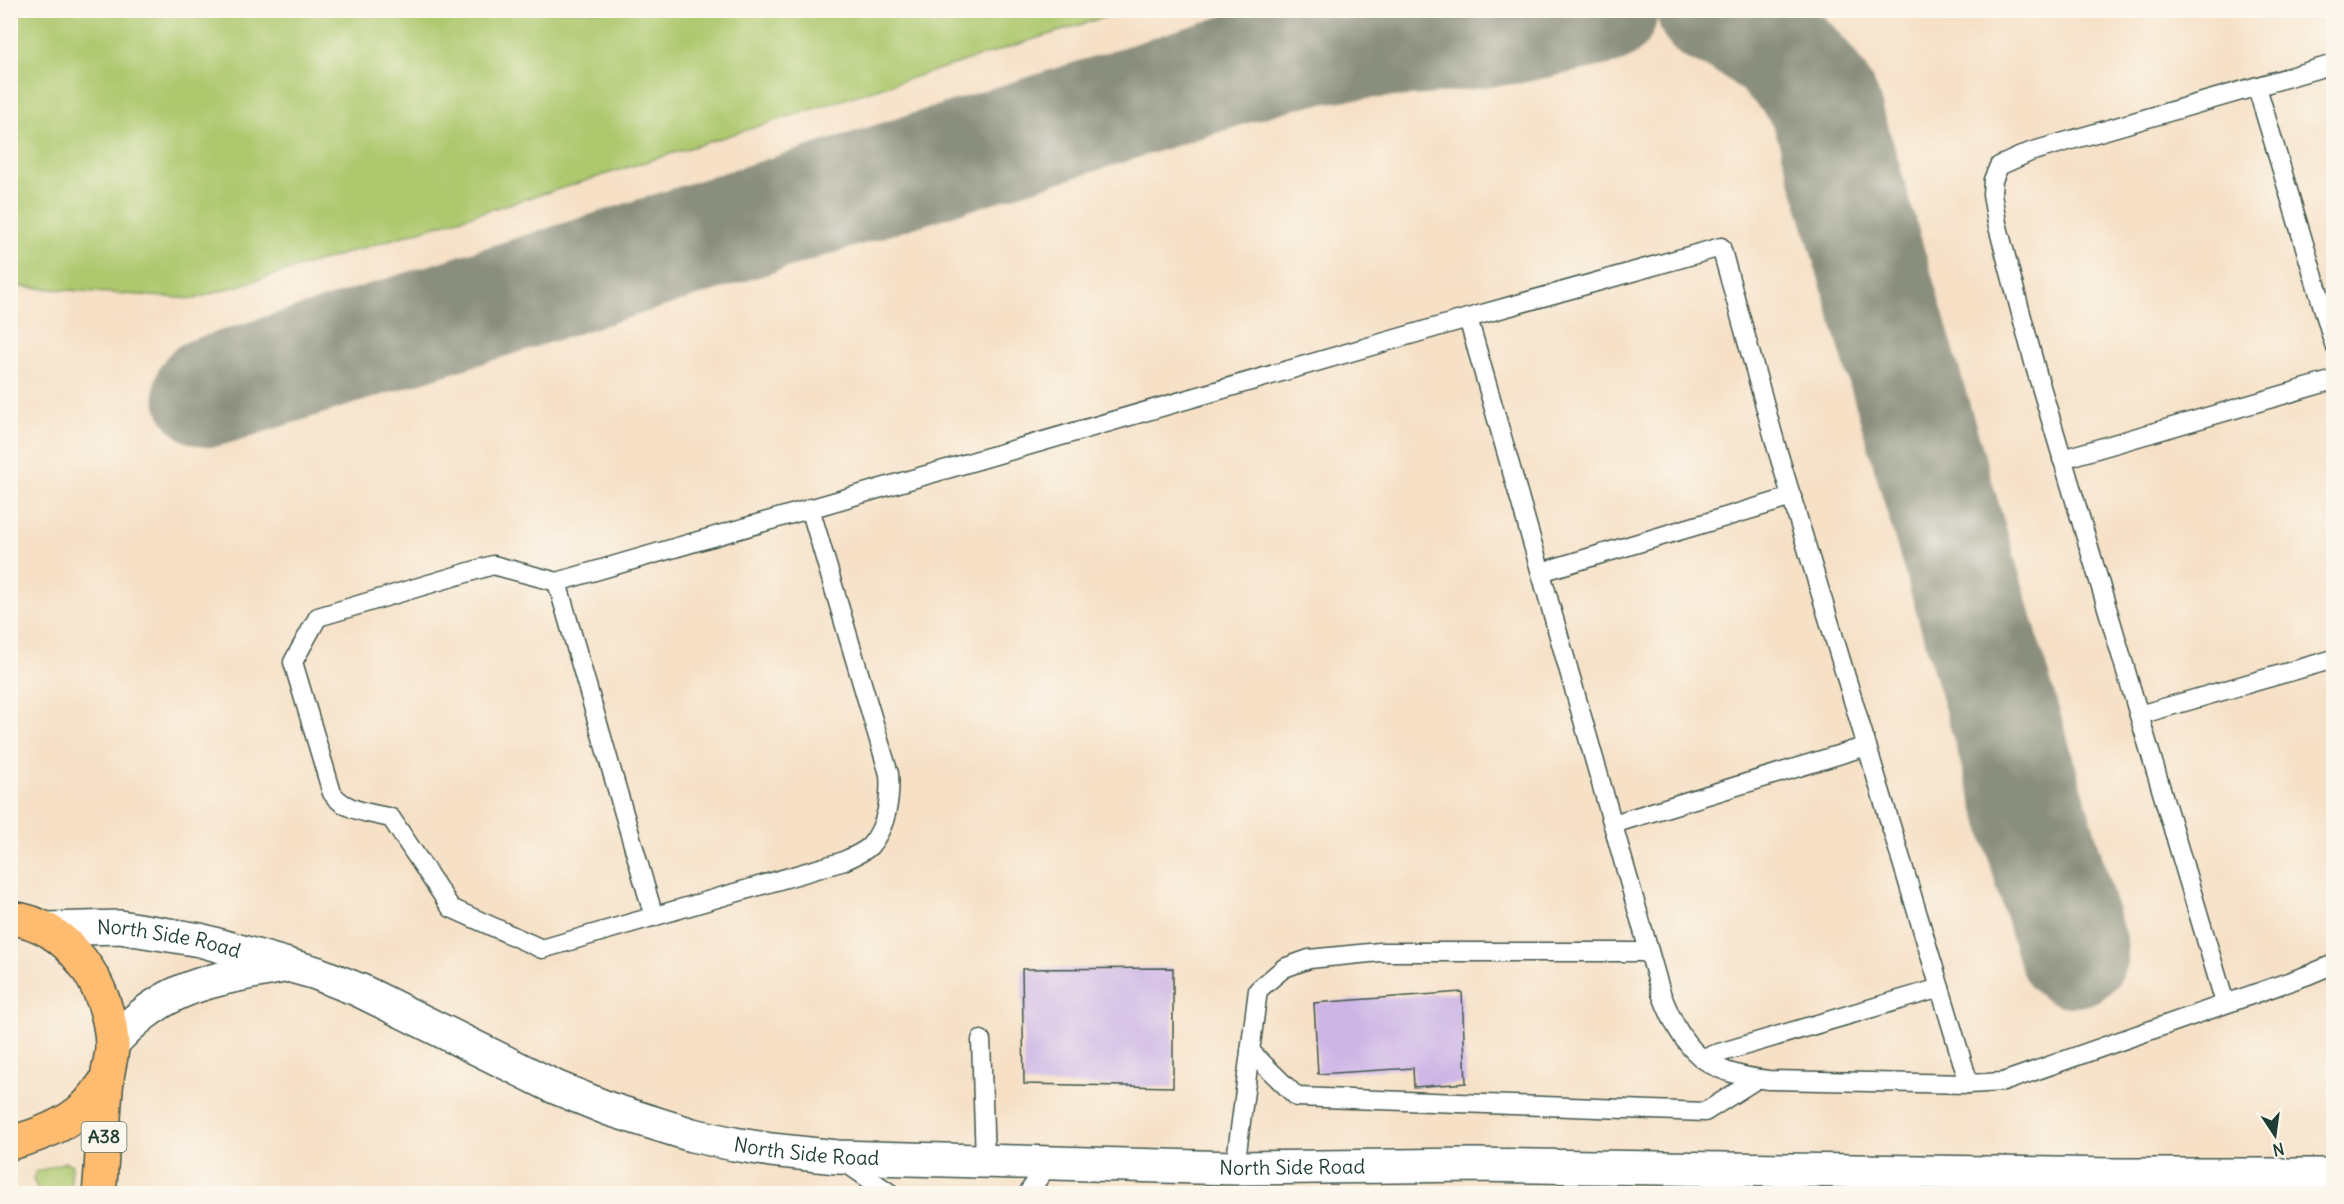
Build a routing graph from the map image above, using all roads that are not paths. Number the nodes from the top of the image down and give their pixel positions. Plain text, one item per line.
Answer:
1 (2334, 64) edge
2 (2258, 87) junction
3 (1468, 318) junction
4 (2334, 344) edge
5 (2334, 380) edge
6 (2062, 459) junction
7 (1792, 497) junction
8 (810, 507) junction
9 (1541, 572) junction
10 (557, 582) junction
11 (2334, 659) edge
12 (2139, 715) junction
13 (1867, 746) junction
14 (1613, 824) junction
15 (654, 917) junction
16 (10, 918) edge
17 (47, 928) junction
18 (1649, 952) junction
19 (2334, 964) edge
20 (288, 965) junction
21 (1940, 988) junction
22 (2225, 1003) junction
23 (981, 1040) dead end
24 (112, 1044) junction
25 (1251, 1052) junction
26 (1702, 1058) junction
27 (1757, 1079) junction
28 (107, 1080) junction
29 (1969, 1084) junction
30 (10, 1143) edge
31 (837, 1157) junction
32 (985, 1161) junction
33 (1051, 1161) junction
34 (1235, 1168) junction
35 (2333, 1174) edge
36 (2116, 1175) junction
37 (99, 1194) edge
38 (891, 1194) edge
39 (1031, 1194) edge
40 (2154, 1194) edge
41 (2317, 1194) edge

1 - 2 lane
2 - 4 lane
2 - 6 lane
3 - 7 lane
3 - 8 lane
3 - 9 lane
5 - 6 lane
6 - 12 lane
7 - 9 lane
7 - 13 lane
8 - 10 lane
8 - 15 lane
9 - 14 lane
10 - 15 lane
10 - 15 lane
11 - 12 lane
12 - 22 lane
13 - 14 lane
13 - 21 lane
14 - 18 lane
16 - 17 highway
17 - 20 street, North Side Road
17 - 24 highway
18 - 25 lane
18 - 26 lane
19 - 22 lane
20 - 24 street, North Side Road
20 - 31 street, North Side Road
21 - 26 lane
21 - 29 lane
22 - 29 lane
23 - 32 lane
24 - 28 highway
25 - 27 lane
25 - 34 lane
26 - 27 lane
27 - 29 lane
28 - 30 highway
28 - 37 highway, A38
31 - 32 street, North Side Road
31 - 38 lane
32 - 33 street, North Side Road
33 - 34 street, North Side Road
33 - 39 lane
34 - 36 street, North Side Road
35 - 36 street, North Side Road
35 - 41 lane
36 - 40 lane

